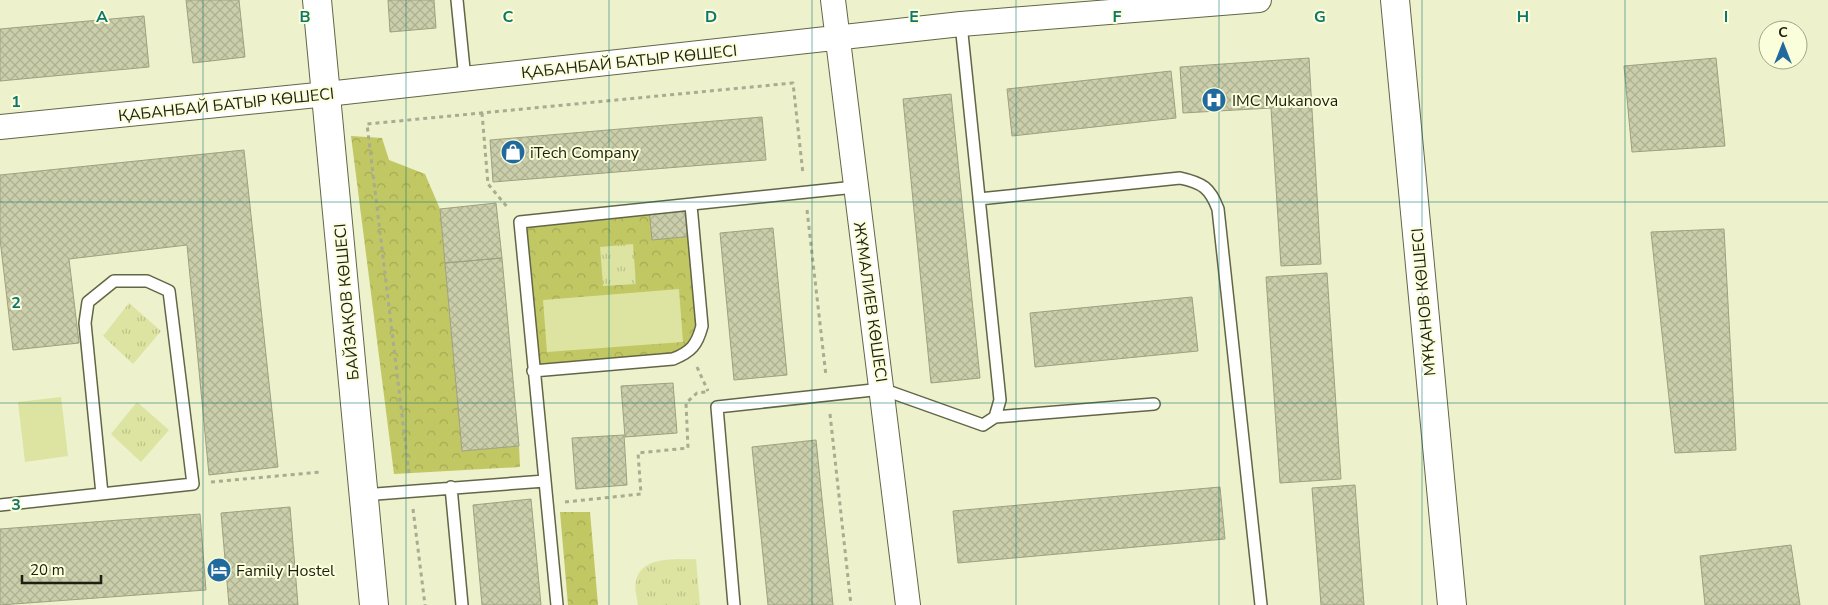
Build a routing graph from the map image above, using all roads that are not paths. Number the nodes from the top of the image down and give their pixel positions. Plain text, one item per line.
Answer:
1 (317, 0) edge
2 (457, 0) edge
3 (833, 0) edge
4 (1258, 0) edge
5 (1395, 0) edge
6 (961, 24) junction
7 (838, 37) junction
8 (465, 79) junction
9 (327, 94) junction
10 (0, 127) edge
11 (855, 187) junction
12 (979, 199) junction
13 (691, 205) junction
14 (533, 371) junction
15 (882, 389) junction
16 (1154, 404) dead end
17 (995, 417) junction
18 (545, 481) junction
19 (451, 487) junction
20 (102, 494) junction
21 (363, 495) junction
22 (0, 505) edge
23 (374, 605) edge
24 (462, 605) edge
25 (556, 605) edge
26 (734, 605) edge
27 (908, 605) edge
28 (1258, 605) edge
29 (1452, 605) edge

1 - 9 street, БАЙЗАҚОВ КӨШЕСІ
2 - 8 lane
3 - 7 street, ЖҰМАЛИЕВ КӨШЕСІ
4 - 6 street, ҚАБАНБАЙ БАТЫР КӨШЕСІ
5 - 29 street, МҰҚАНОВ КӨШЕСІ
6 - 7 street, ҚАБАНБАЙ БАТЫР КӨШЕСІ
6 - 12 lane
7 - 8 street, ҚАБАНБАЙ БАТЫР КӨШЕСІ
7 - 11 street, ЖҰМАЛИЕВ КӨШЕСІ
8 - 9 street, ҚАБАНБАЙ БАТЫР КӨШЕСІ
9 - 10 street, ҚАБАНБАЙ БАТЫР КӨШЕСІ
9 - 21 street, БАЙЗАҚОВ КӨШЕСІ
11 - 13 lane
11 - 15 street, ЖҰМАЛИЕВ КӨШЕСІ
12 - 17 lane
12 - 28 lane
13 - 14 lane
13 - 14 lane
14 - 18 lane
15 - 17 lane
15 - 26 lane
15 - 27 street, ЖҰМАЛИЕВ КӨШЕСІ
16 - 17 lane
18 - 19 lane
18 - 25 lane
19 - 21 lane
19 - 24 lane
20 - 20 lane
20 - 22 lane
21 - 23 street, БАЙЗАҚОВ КӨШЕСІ

